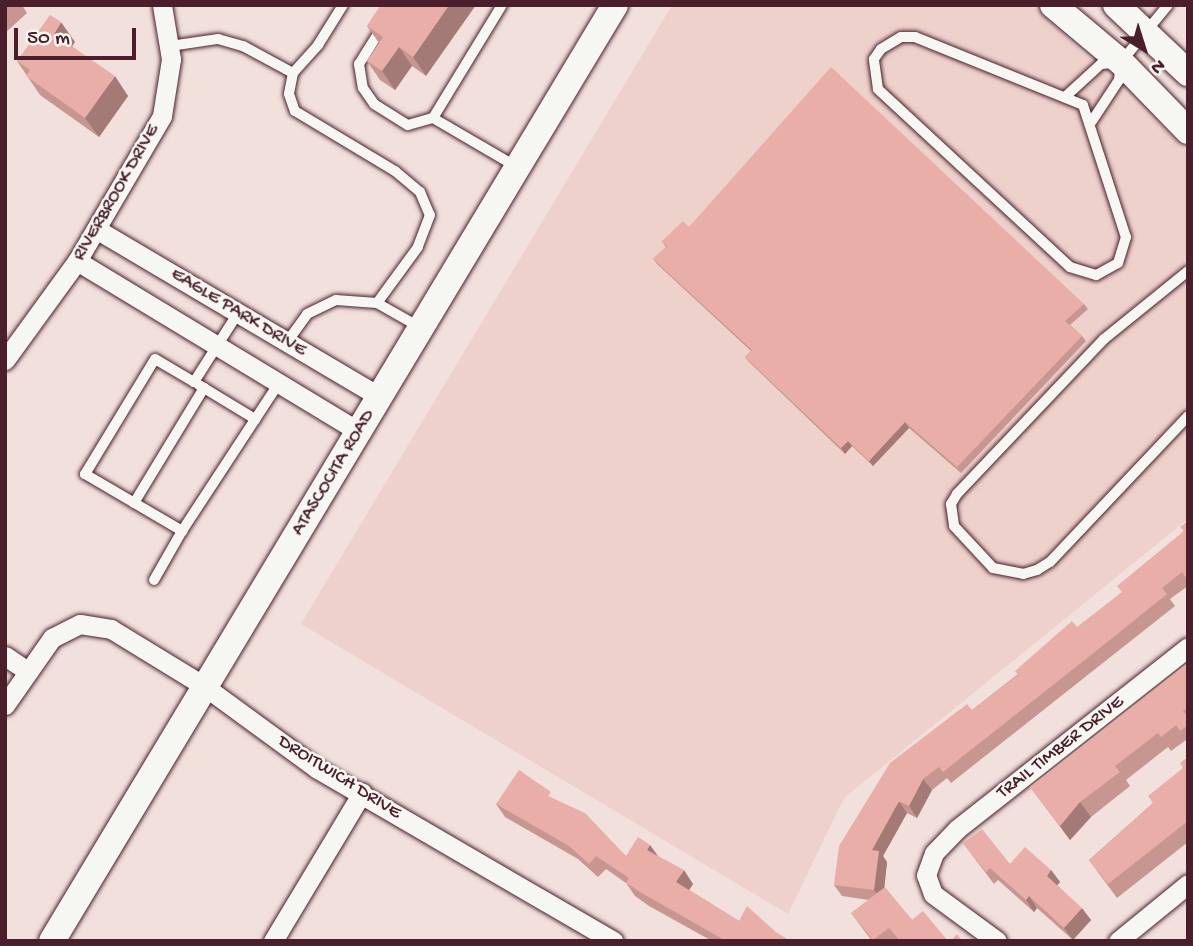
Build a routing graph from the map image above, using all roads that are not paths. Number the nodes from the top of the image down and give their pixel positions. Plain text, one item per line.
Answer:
1 (162, 5) edge
2 (342, 5) edge
3 (396, 5) edge
4 (502, 5) edge
5 (615, 5) edge
6 (1053, 5) edge
7 (1116, 5) edge
8 (1168, 5) edge
9 (1147, 32) junction
10 (170, 46) junction
11 (1121, 62) junction
12 (293, 73) junction
13 (1188, 73) edge
14 (1065, 97) junction
15 (433, 118) junction
16 (1092, 121) junction
17 (1188, 131) edge
18 (518, 167) junction
19 (96, 229) junction
20 (78, 261) junction
21 (1188, 271) edge
22 (377, 303) junction
23 (237, 313) junction
24 (421, 328) junction
25 (287, 342) junction
26 (217, 346) junction
27 (5, 360) edge
28 (194, 382) junction
29 (279, 383) junction
30 (204, 388) junction
31 (380, 397) junction
32 (1188, 416) edge
33 (255, 419) junction
34 (359, 432) junction
35 (134, 503) junction
36 (182, 531) junction
37 (154, 580) dead end
38 (1188, 648) edge
39 (5, 656) edge
40 (26, 670) junction
41 (204, 686) junction
42 (5, 705) edge
43 (362, 793) junction
44 (1188, 884) edge
45 (52, 941) edge
46 (273, 941) edge
47 (613, 941) edge
48 (997, 941) edge
49 (1118, 941) edge

1 - 10 street, RIVERBROOK DRIVE
2 - 12 lane
3 - 15 lane
4 - 15 lane
5 - 18 main road, ATASCOCITA ROAD
6 - 11 main road
7 - 9 main road
8 - 9 lane
9 - 11 lane
9 - 13 main road
10 - 12 lane
10 - 19 street, RIVERBROOK DRIVE
11 - 14 lane
11 - 16 lane
11 - 17 main road
12 - 22 lane
14 - 16 lane
14 - 16 lane
15 - 18 lane
18 - 24 main road, ATASCOCITA ROAD
19 - 20 street, RIVERBROOK DRIVE
19 - 23 street, EAGLE PARK DRIVE
20 - 26 street, EAGLE PARK DRIVE
20 - 27 street, RIVERBROOK DRIVE
21 - 32 lane
22 - 24 lane
22 - 25 lane
23 - 25 street, EAGLE PARK DRIVE
23 - 26 lane
24 - 31 main road, ATASCOCITA ROAD
25 - 31 street, EAGLE PARK DRIVE
26 - 28 lane
26 - 29 street, EAGLE PARK DRIVE
28 - 30 lane
28 - 35 lane
29 - 33 lane
29 - 34 street, EAGLE PARK DRIVE
30 - 33 lane
30 - 35 lane
31 - 34 main road, ATASCOCITA ROAD
33 - 36 lane
34 - 41 main road, ATASCOCITA ROAD
35 - 36 lane
36 - 37 lane
38 - 48 street, TRAIL TIMBER DRIVE
39 - 40 street
40 - 41 street, DROITWICH DRIVE
40 - 42 street
41 - 43 street, DROITWICH DRIVE
41 - 45 main road, ATASCOCITA ROAD
43 - 46 street
43 - 47 street, DROITWICH DRIVE
44 - 49 street

